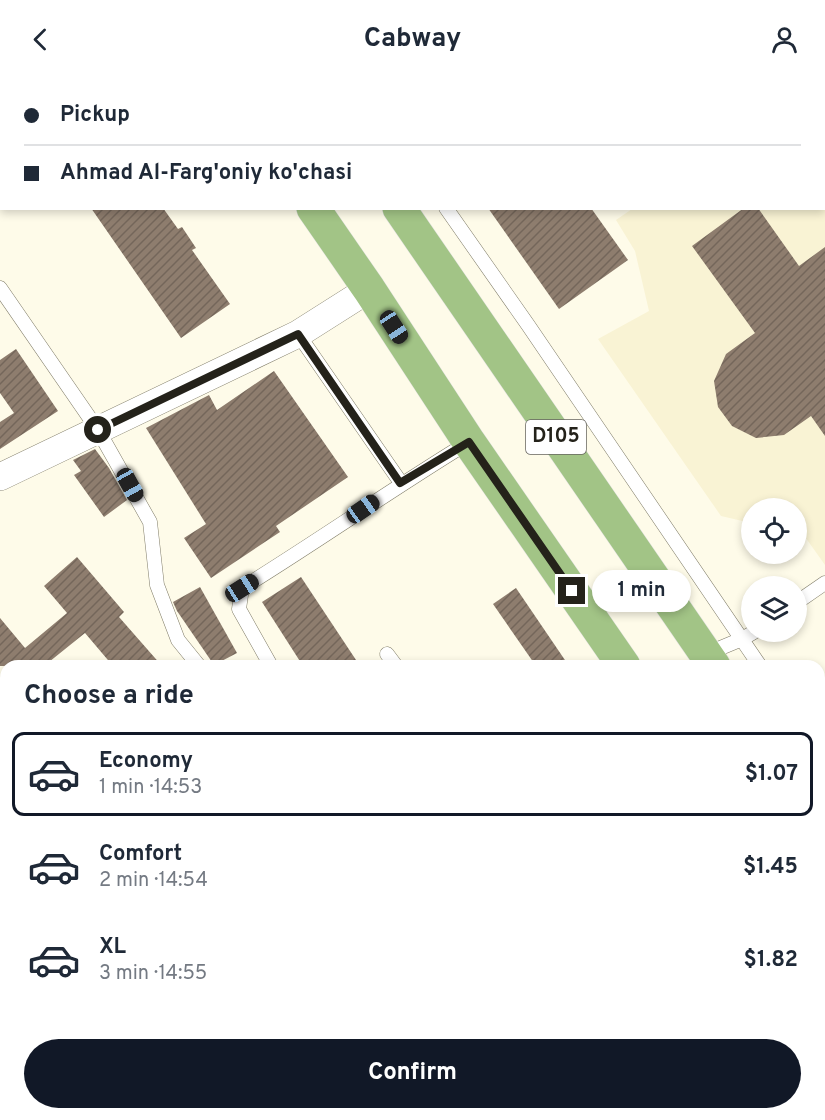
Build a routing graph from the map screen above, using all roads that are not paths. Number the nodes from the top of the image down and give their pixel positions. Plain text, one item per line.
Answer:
1 (314, 210) edge
2 (400, 210) edge
3 (447, 210) edge
4 (0, 288) edge
5 (369, 289) junction
6 (298, 334) junction
7 (98, 430) junction
8 (469, 442) junction
9 (0, 477) edge
10 (400, 483) junction
11 (825, 583) edge
12 (807, 595) edge
13 (741, 625) edge
14 (741, 640) edge
15 (751, 642) edge
16 (387, 654) dead end
17 (194, 660) edge
18 (267, 660) edge
19 (392, 660) edge
20 (620, 660) edge
21 (710, 660) edge
22 (758, 660) edge

1 - 5 highway
2 - 21 highway, D105
3 - 13 lane
4 - 7 lane
5 - 6 street
5 - 8 highway
6 - 7 street
6 - 10 lane
7 - 9 street
7 - 17 lane
8 - 10 lane
8 - 20 highway
10 - 18 lane
11 - 12 lane
14 - 21 lane
15 - 22 lane
16 - 19 lane

